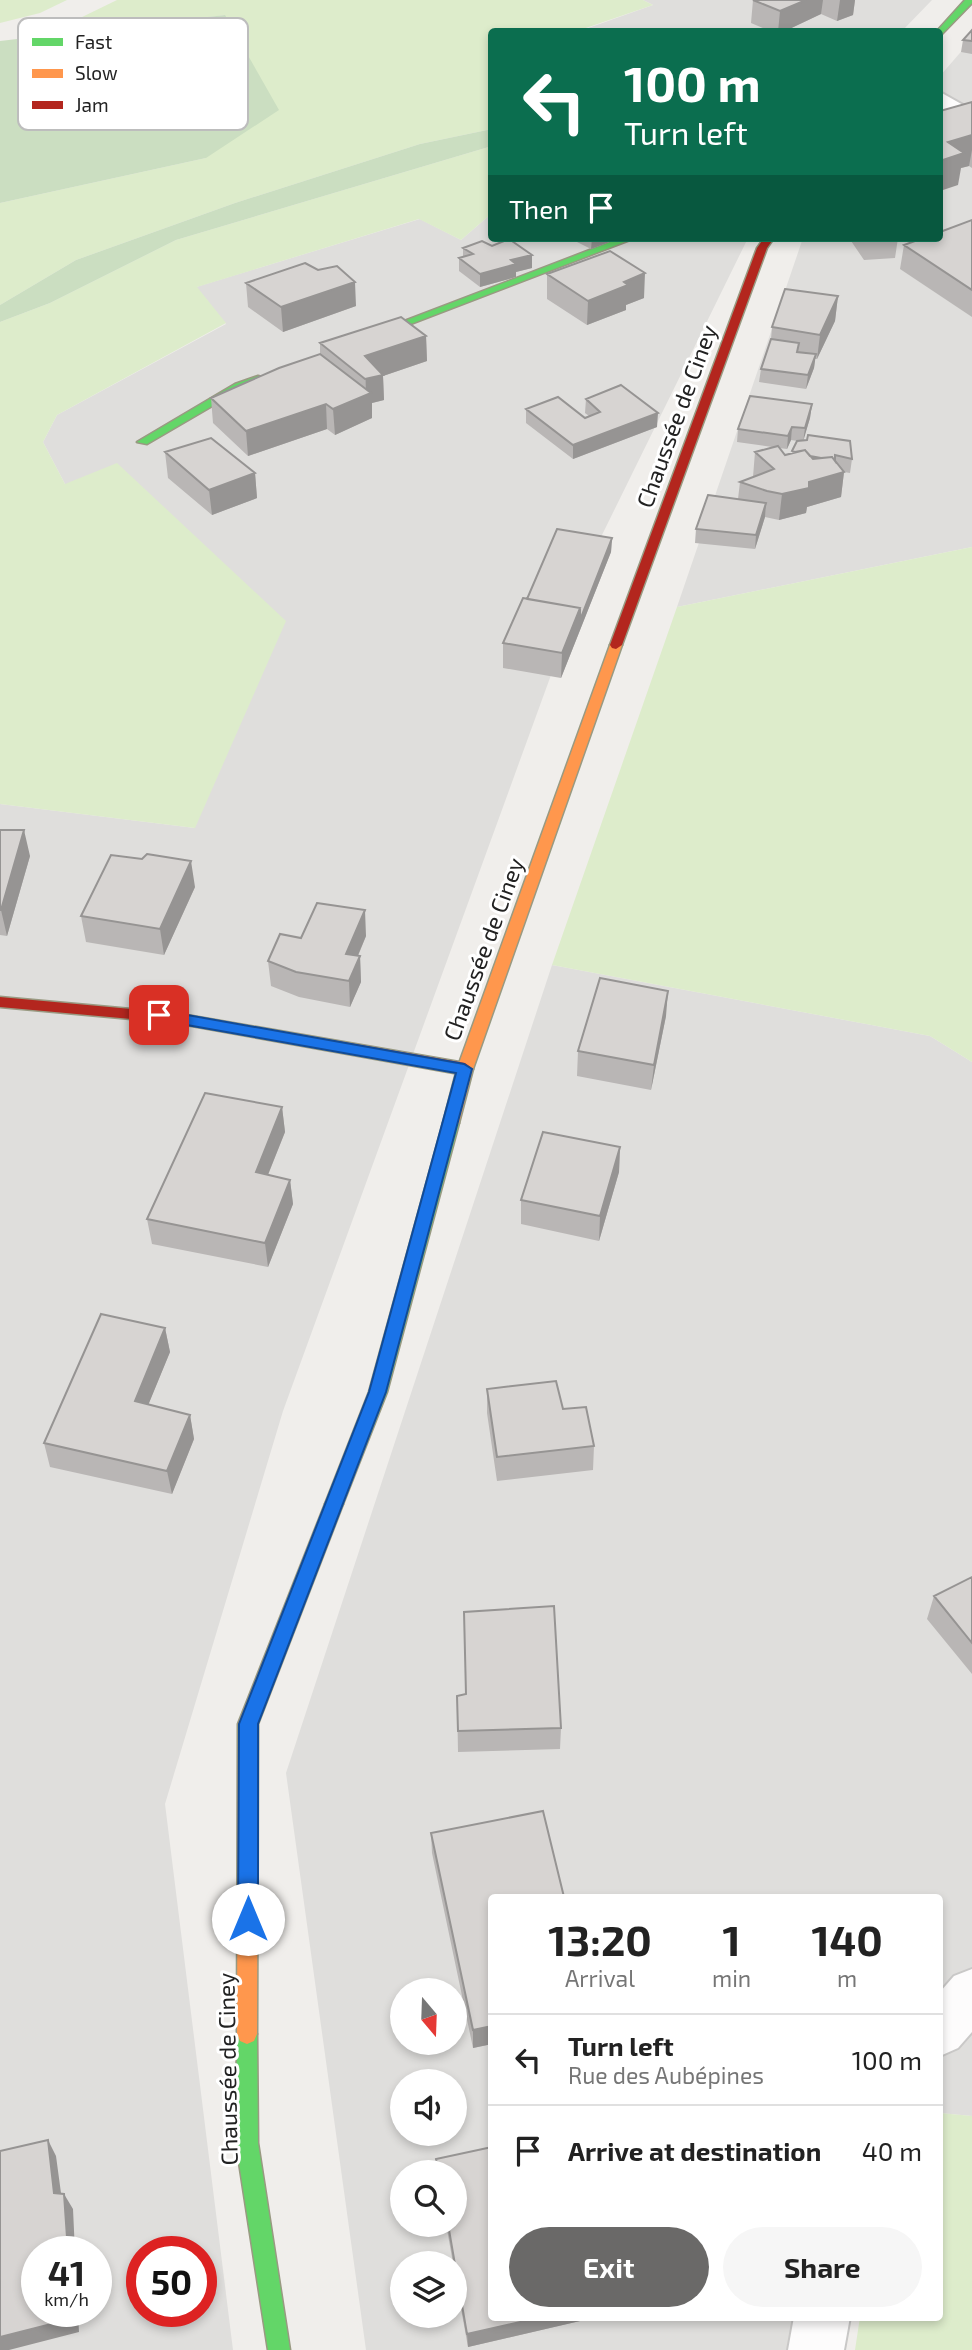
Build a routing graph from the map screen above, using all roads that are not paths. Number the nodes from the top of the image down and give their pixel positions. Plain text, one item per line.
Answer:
1 (970, 0) edge
2 (943, 30) edge
3 (943, 101) edge
4 (972, 120) edge
5 (619, 242) edge
6 (767, 242) edge
7 (346, 345) edge
8 (274, 373) edge
9 (143, 442) dead end
10 (0, 1002) edge
11 (464, 1069) junction
12 (972, 1994) edge
13 (943, 2027) edge
14 (821, 2321) edge
15 (279, 2350) edge
16 (816, 2350) edge

1 - 2 main road
3 - 4 street
5 - 7 main road
6 - 11 main road, Chaussée de Ciney
8 - 9 main road
10 - 11 main road
11 - 15 main road, Chaussée de Ciney
12 - 13 street
14 - 16 street

